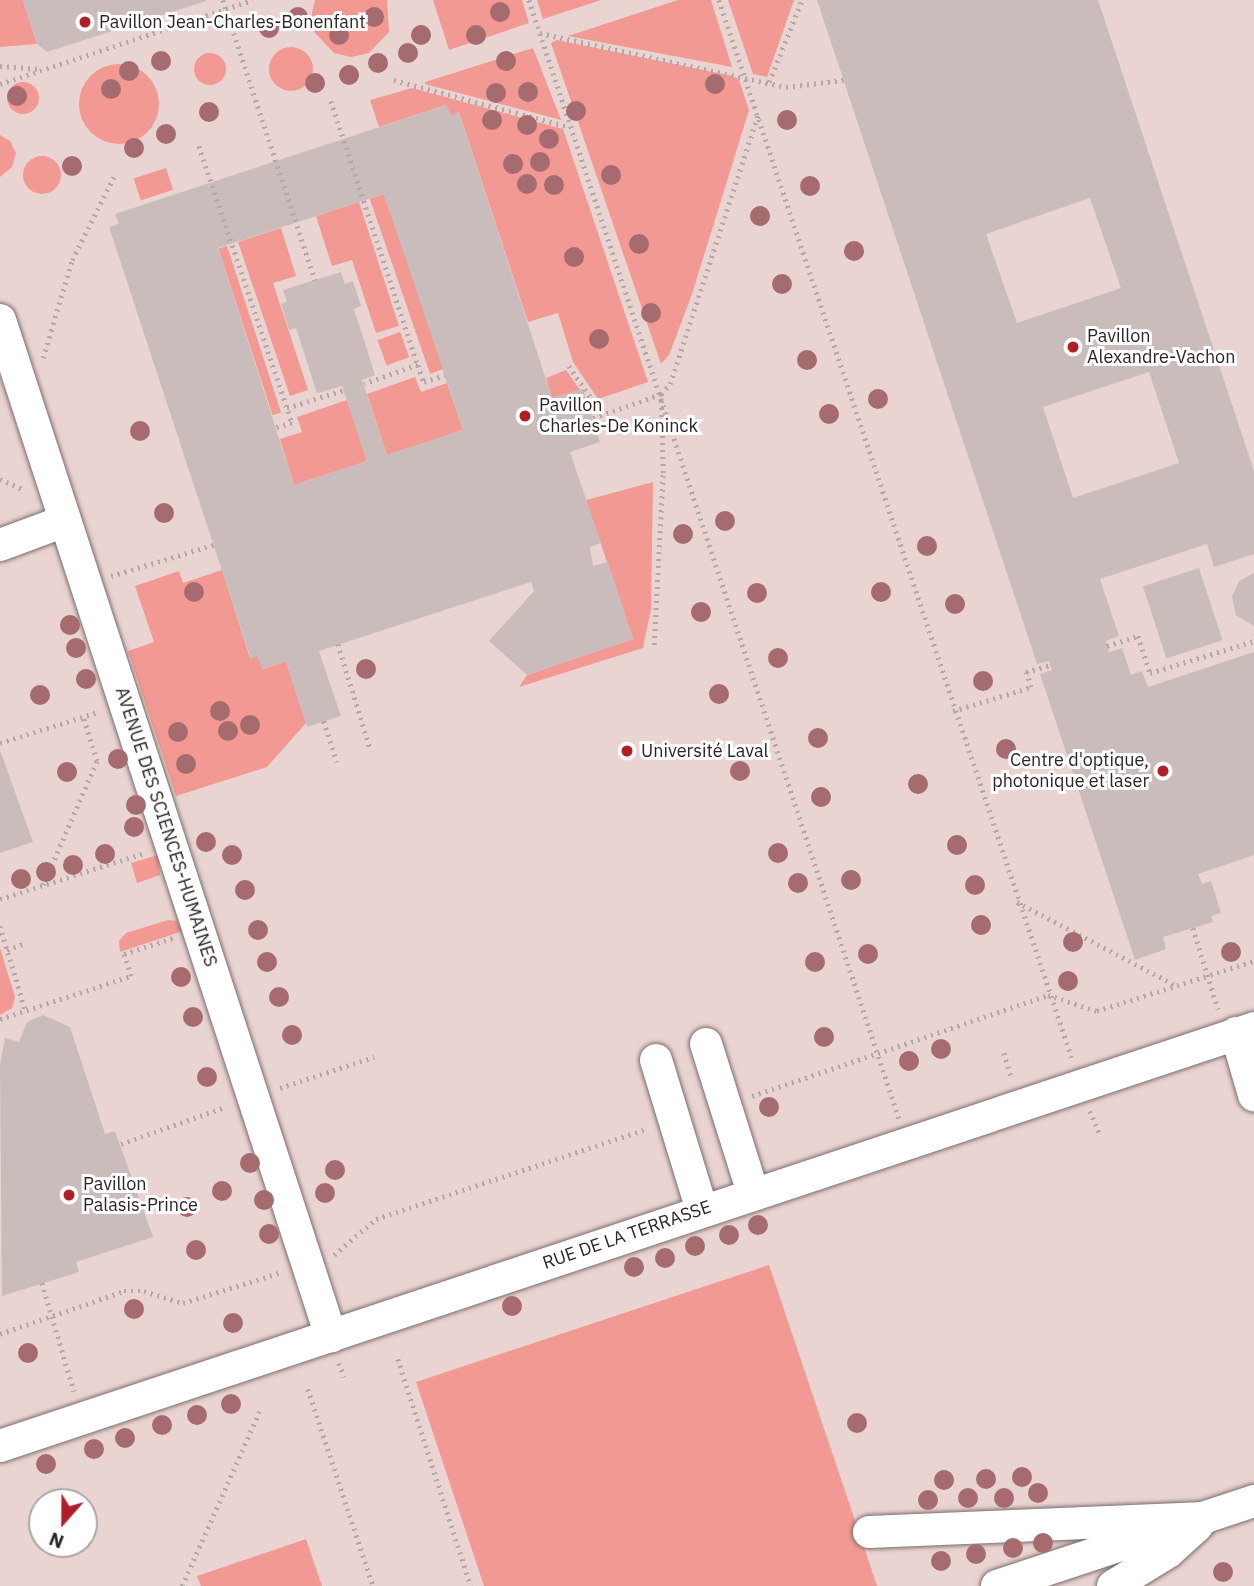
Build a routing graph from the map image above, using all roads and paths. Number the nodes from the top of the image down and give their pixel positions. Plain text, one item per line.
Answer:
1 (223, 0) edge
2 (252, 0) edge
3 (529, 0) edge
4 (719, 0) edge
5 (802, 0) edge
6 (225, 9) junction
7 (539, 33) junction
8 (0, 66) edge
9 (48, 69) junction
10 (745, 75) junction
11 (394, 80) dead end
12 (844, 80) dead end
13 (769, 82) junction
14 (0, 84) edge
15 (331, 101) dead end
16 (758, 114) junction
17 (571, 127) junction
18 (199, 146) dead end
19 (115, 174) dead end
20 (315, 280) dead end
21 (0, 320) edge
22 (42, 365) dead end
23 (418, 365) junction
24 (569, 366) dead end
25 (445, 375) dead end
26 (364, 384) dead end
27 (344, 390) dead end
28 (661, 394) junction
29 (287, 408) junction
30 (602, 414) junction
31 (593, 418) dead end
32 (276, 428) dead end
33 (65, 521) junction
34 (0, 545) edge
35 (213, 545) dead end
36 (87, 583) junction
37 (1254, 641) edge
38 (338, 645) dead end
39 (654, 645) dead end
40 (1107, 646) dead end
41 (1050, 665) dead end
42 (126, 704) junction
43 (953, 711) junction
44 (83, 717) junction
45 (324, 721) dead end
46 (0, 743) edge
47 (371, 751) dead end
48 (337, 762) dead end
49 (171, 844) junction
50 (43, 885) junction
51 (0, 899) edge
52 (1016, 901) junction
53 (0, 926) edge
54 (1193, 928) dead end
55 (197, 930) junction
56 (23, 944) dead end
57 (7, 950) junction
58 (1254, 961) edge
59 (1208, 976) junction
60 (1177, 986) junction
61 (1048, 995) junction
62 (25, 1009) junction
63 (0, 1019) edge
64 (1239, 1032) edge
65 (706, 1044) dead end
66 (878, 1051) junction
67 (374, 1057) dead end
68 (656, 1060) dead end
69 (1074, 1065) dead end
70 (1254, 1095) edge
71 (254, 1096) junction
72 (725, 1105) junction
73 (1088, 1107) dead end
74 (675, 1120) junction
75 (1100, 1135) dead end
76 (906, 1142) junction
77 (121, 1144) dead end
78 (753, 1193) junction
79 (702, 1210) junction
80 (307, 1265) junction
81 (43, 1283) dead end
82 (53, 1318) junction
83 (0, 1334) edge
84 (331, 1336) junction
85 (398, 1359) dead end
86 (308, 1389) dead end
87 (260, 1410) dead end
88 (83, 1418) junction
89 (0, 1446) edge
90 (1254, 1501) edge
91 (1205, 1518) junction
92 (869, 1532) dead end
93 (182, 1586) edge
94 (373, 1586) edge
95 (471, 1586) edge
96 (997, 1586) edge
97 (1113, 1586) edge

1 - 6 path
2 - 6 path
3 - 7 path
4 - 10 path
5 - 13 path
6 - 9 path
6 - 20 path
7 - 10 path
7 - 17 path
8 - 9 path
9 - 14 path
10 - 13 path
10 - 16 path
11 - 17 path
12 - 13 path
15 - 23 path
16 - 28 path
16 - 43 path
17 - 28 path
18 - 29 path
19 - 22 path
21 - 33 street, AVENUE DES SCIENCES-HUMAINES
23 - 25 path
23 - 26 path
24 - 30 path
27 - 29 path
28 - 30 path
28 - 39 path
28 - 66 path
29 - 32 path
30 - 31 path
33 - 34 street
33 - 36 street, AVENUE DES SCIENCES-HUMAINES
35 - 36 path
36 - 42 street, AVENUE DES SCIENCES-HUMAINES
37 - 40 path
38 - 47 path
41 - 43 path
42 - 44 path
42 - 49 street, AVENUE DES SCIENCES-HUMAINES
43 - 52 path
44 - 46 path
44 - 50 path
45 - 48 path
49 - 50 path
49 - 55 street, AVENUE DES SCIENCES-HUMAINES
50 - 51 path
52 - 60 path
52 - 61 path
53 - 57 path
54 - 59 path
55 - 62 path
55 - 71 street, AVENUE DES SCIENCES-HUMAINES
56 - 57 path
57 - 62 path
58 - 59 path
59 - 60 path
59 - 64 path
60 - 61 path
61 - 66 path
61 - 69 path
62 - 63 path
64 - 70 street
64 - 76 street, RUE DE LA TERRASSE
65 - 72 street
66 - 72 path
66 - 76 path
67 - 71 path
68 - 74 street
71 - 77 path
71 - 80 street, AVENUE DES SCIENCES-HUMAINES
72 - 78 street
73 - 75 path
74 - 79 street
74 - 80 path
76 - 78 street, RUE DE LA TERRASSE
78 - 79 street, RUE DE LA TERRASSE
79 - 84 street, RUE DE LA TERRASSE
80 - 82 path
80 - 84 street, AVENUE DES SCIENCES-HUMAINES
81 - 82 path
82 - 83 path
82 - 88 path
84 - 88 street, RUE DE LA TERRASSE
85 - 95 path
86 - 94 path
87 - 93 path
88 - 89 street, RUE DE LA TERRASSE
90 - 91 street
91 - 92 street
91 - 96 street
91 - 97 street

